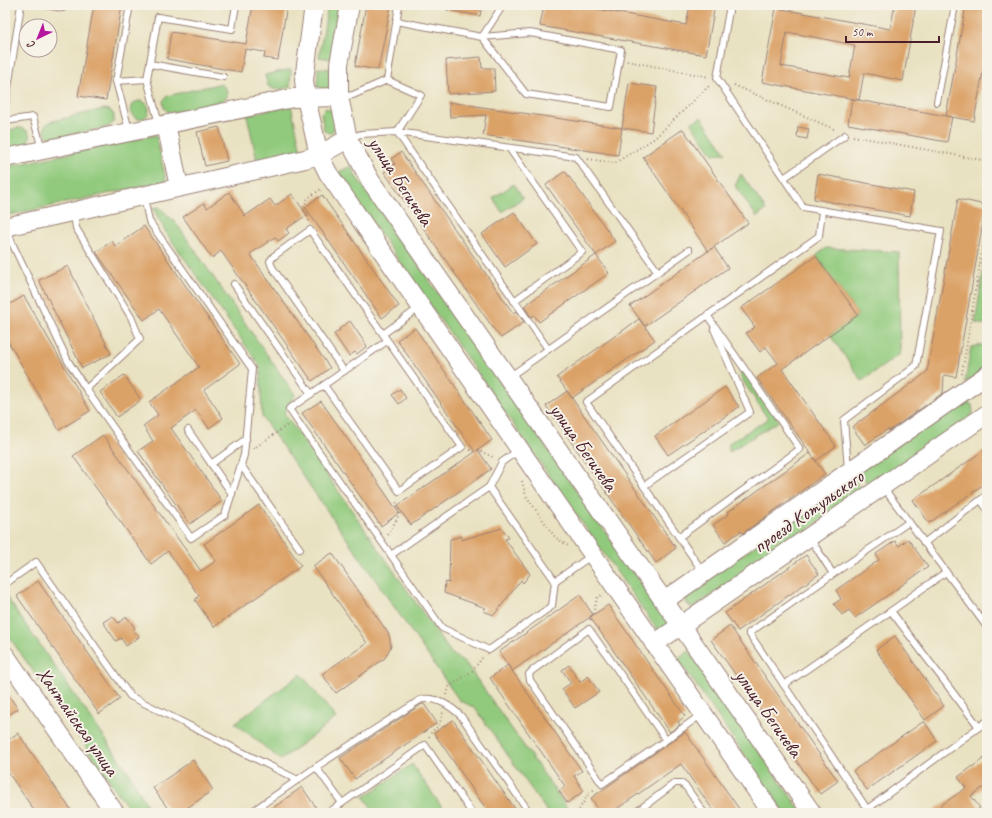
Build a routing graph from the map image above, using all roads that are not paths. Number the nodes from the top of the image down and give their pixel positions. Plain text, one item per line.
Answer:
1 (21, 5) edge
2 (45, 5) edge
3 (65, 5) edge
4 (130, 5) edge
5 (236, 5) edge
6 (314, 5) edge
7 (350, 5) edge
8 (399, 5) edge
9 (503, 5) edge
10 (730, 5) edge
11 (955, 5) edge
12 (396, 21) junction
13 (482, 37) junction
14 (150, 64) junction
15 (223, 77) dead end
16 (147, 79) junction
17 (386, 80) junction
18 (116, 81) junction
19 (339, 97) junction
20 (306, 98) junction
21 (937, 102) dead end
22 (5, 107) edge
23 (5, 121) edge
24 (163, 125) junction
25 (130, 132) junction
26 (397, 132) junction
27 (845, 135) dead end
28 (348, 139) junction
29 (509, 148) junction
30 (42, 150) junction
31 (319, 155) junction
32 (5, 158) edge
33 (784, 178) junction
34 (179, 187) junction
35 (144, 195) junction
36 (73, 211) junction
37 (822, 211) junction
38 (6, 226) edge
39 (689, 250) dead end
40 (658, 272) junction
41 (234, 284) dead end
42 (514, 301) junction
43 (420, 308) junction
44 (708, 315) junction
45 (383, 334) junction
46 (387, 341) junction
47 (548, 350) junction
48 (344, 371) junction
49 (987, 375) edge
50 (508, 378) junction
51 (324, 385) junction
52 (86, 389) junction
53 (311, 394) junction
54 (987, 414) edge
55 (188, 430) dead end
56 (246, 439) junction
57 (519, 450) junction
58 (211, 464) junction
59 (241, 465) junction
60 (849, 472) junction
61 (644, 486) junction
62 (882, 486) junction
63 (489, 487) junction
64 (232, 494) junction
65 (987, 495) edge
66 (981, 500) junction
67 (987, 509) edge
68 (908, 522) junction
69 (679, 537) junction
70 (809, 537) junction
71 (924, 543) junction
72 (300, 549) dead end
73 (391, 555) junction
74 (592, 555) junction
75 (946, 572) junction
76 (704, 573) junction
77 (833, 574) junction
78 (555, 581) junction
79 (5, 584) edge
80 (664, 601) junction
81 (891, 611) junction
82 (681, 625) junction
83 (987, 627) edge
84 (654, 644) junction
85 (5, 655) edge
86 (784, 685) junction
87 (703, 714) junction
88 (987, 721) edge
89 (979, 727) junction
90 (666, 740) junction
91 (316, 767) junction
92 (298, 780) junction
93 (342, 803) junction
94 (864, 811) edge
95 (987, 811) edge
96 (115, 813) edge
97 (250, 813) edge
98 (328, 813) edge
99 (472, 813) edge
100 (530, 813) edge
101 (634, 813) edge
102 (704, 813) edge
103 (772, 813) edge
104 (812, 813) edge
105 (985, 813) edge

1 - 22 lane
2 - 3 lane
4 - 18 lane
5 - 14 lane
6 - 20 street
7 - 19 street, улица Бегичева
8 - 12 lane
9 - 13 lane
10 - 33 lane
11 - 21 lane
12 - 13 lane
12 - 17 lane
13 - 13 lane
14 - 15 lane
14 - 16 lane
16 - 18 lane
16 - 24 lane
17 - 19 lane
17 - 26 lane
18 - 25 lane
19 - 20 street
19 - 28 street, улица Бегичева
20 - 24 street
20 - 31 street
23 - 30 lane
24 - 25 street
24 - 34 street
25 - 30 street
26 - 28 lane
26 - 29 lane
26 - 42 lane
27 - 33 lane
28 - 31 street
28 - 50 street, улица Бегичева
29 - 40 lane
29 - 42 lane
30 - 32 street
31 - 34 street
31 - 43 street
33 - 37 lane
34 - 35 street
35 - 36 street
35 - 56 lane
36 - 38 street
36 - 52 lane
37 - 44 lane
37 - 60 lane
38 - 52 lane
39 - 40 lane
40 - 47 lane
41 - 53 lane
42 - 47 lane
43 - 45 lane
43 - 57 street
44 - 61 lane
44 - 61 lane
44 - 69 lane
45 - 46 lane
45 - 48 lane
46 - 48 lane
46 - 51 lane
47 - 50 lane
48 - 51 lane
49 - 60 street, проезд Котульского
50 - 80 street, улица Бегичева
51 - 53 lane
52 - 64 lane
53 - 73 lane
54 - 62 street, проезд Котульского
55 - 58 lane
56 - 58 lane
56 - 59 lane
57 - 63 lane
57 - 74 street
58 - 64 lane
59 - 64 lane
59 - 72 lane
60 - 76 street, проезд Котульского
61 - 69 lane
62 - 68 lane
62 - 70 street, проезд Котульского
63 - 73 lane
63 - 78 lane
65 - 66 lane
66 - 67 lane
66 - 71 lane
68 - 71 lane
68 - 77 lane
69 - 76 lane
70 - 77 lane
70 - 82 street, проезд Котульского
71 - 75 lane
73 - 78 lane
74 - 78 lane
74 - 84 street
75 - 81 lane
75 - 83 lane
76 - 80 street, проезд Котульского
77 - 86 lane
79 - 92 lane
80 - 82 street, улица Бегичева
81 - 86 lane
81 - 89 lane
82 - 84 street, проезд Котульского
82 - 104 street, улица Бегичева
84 - 87 street
85 - 96 street, Хантайская улица
86 - 94 lane
87 - 90 lane
87 - 103 street
88 - 89 lane
89 - 94 lane
90 - 90 lane
91 - 92 lane
91 - 93 lane
91 - 100 lane
92 - 97 lane
93 - 98 lane
93 - 99 lane
95 - 105 lane
101 - 102 lane

